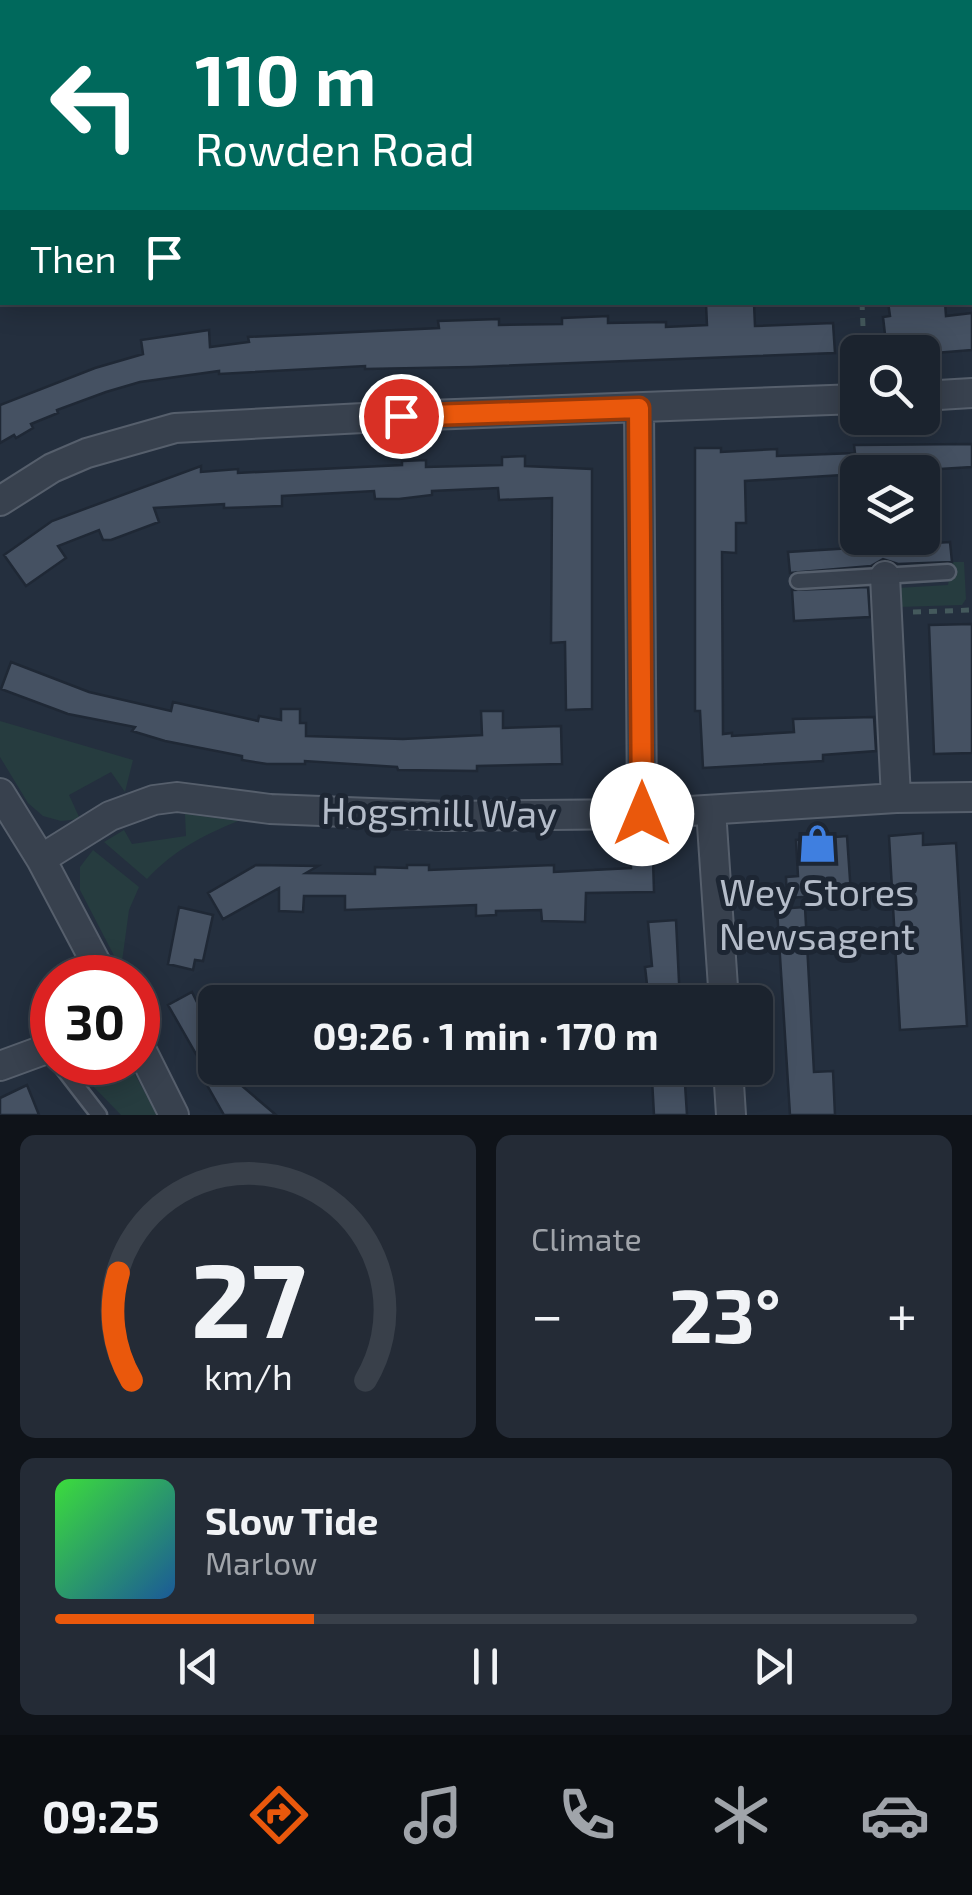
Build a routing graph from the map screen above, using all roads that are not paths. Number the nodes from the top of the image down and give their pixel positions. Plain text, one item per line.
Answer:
1 (972, 393) edge
2 (940, 395) edge
3 (840, 400) edge
4 (639, 408) junction
5 (0, 502) edge
6 (948, 572) dead end
7 (884, 576) junction
8 (798, 581) dead end
9 (0, 793) edge
10 (972, 797) edge
11 (896, 798) junction
12 (711, 810) junction
13 (642, 814) junction
14 (41, 859) junction
15 (92, 955) edge
16 (723, 985) edge
17 (30, 1059) edge
18 (0, 1066) edge
19 (76, 1085) edge
20 (159, 1085) edge
21 (729, 1085) edge
22 (99, 1115) edge
23 (174, 1115) edge
24 (731, 1115) edge

1 - 2 street
3 - 4 street
4 - 5 street
4 - 13 street
6 - 7 lane
7 - 8 lane
7 - 11 street
9 - 14 street
10 - 11 street, Hogsmill Way
11 - 12 street, Hogsmill Way
12 - 13 street, Hogsmill Way
12 - 16 street
13 - 14 street, Hogsmill Way
14 - 15 street
17 - 18 street
19 - 22 lane
20 - 23 street
21 - 24 street

